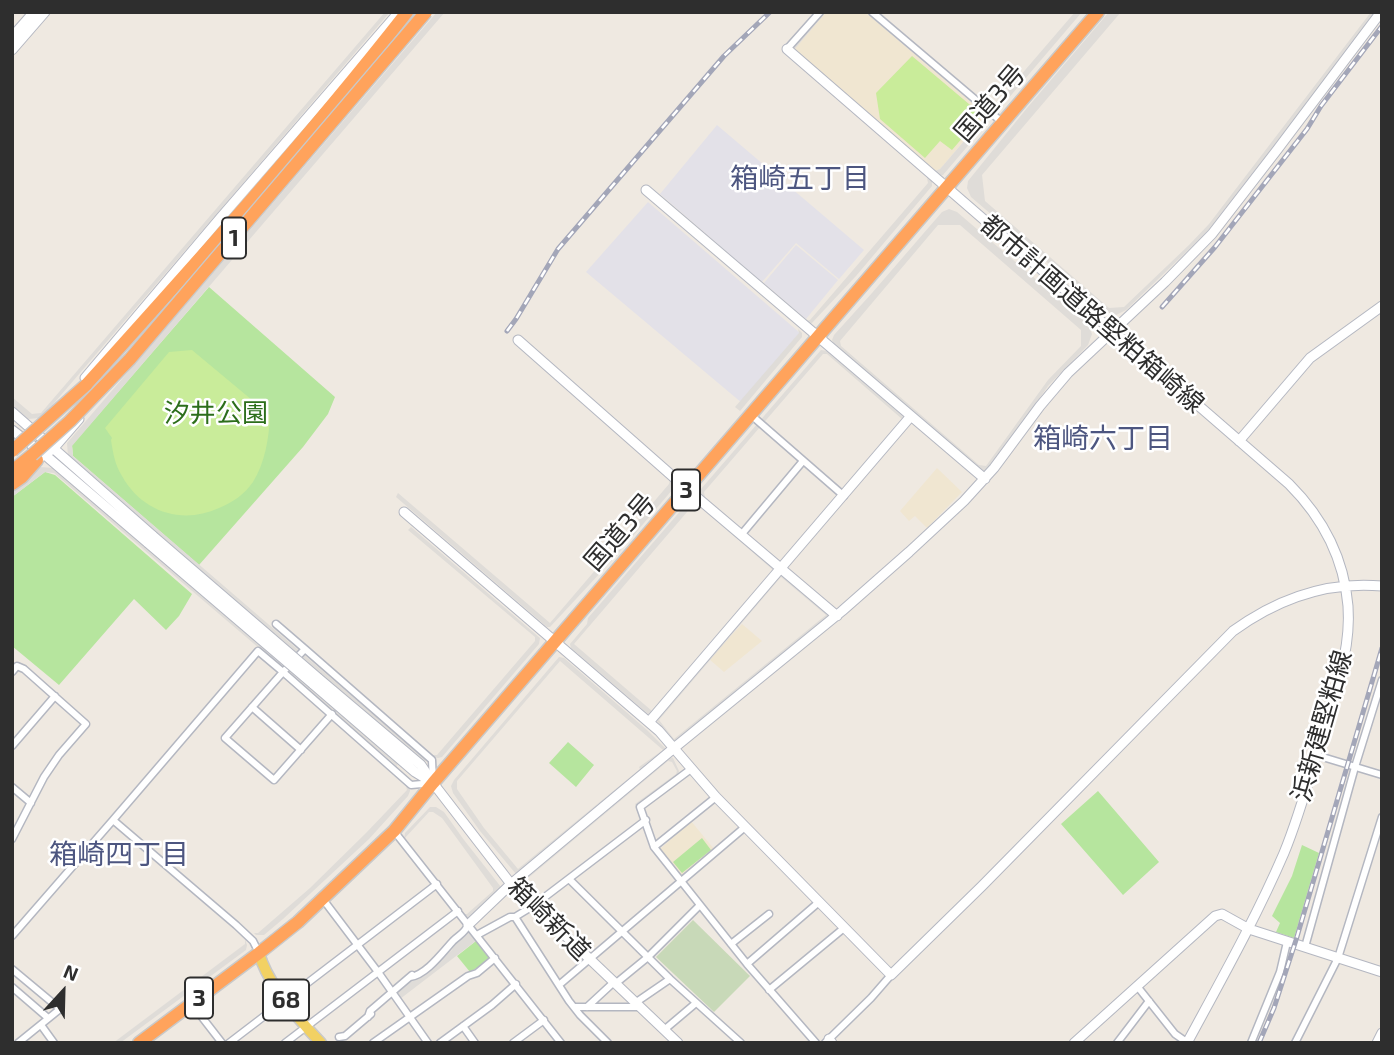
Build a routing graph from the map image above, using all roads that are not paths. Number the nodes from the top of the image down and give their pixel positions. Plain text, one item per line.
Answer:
1 (34, 12) edge
2 (44, 12) edge
3 (399, 12) edge
4 (407, 12) edge
5 (426, 12) edge
6 (820, 12) edge
7 (872, 12) edge
8 (1098, 12) edge
9 (1381, 12) edge
10 (12, 37) edge
11 (787, 49) joint
12 (12, 50) edge
13 (1003, 123) junction
14 (946, 188) junction
15 (646, 190) dead end
16 (1382, 306) edge
17 (1112, 331) junction
18 (817, 337) junction
19 (518, 340) dead end
20 (12, 412) edge
21 (751, 415) junction
22 (911, 416) junction
23 (12, 430) edge
24 (36, 434) junction
25 (1239, 441) junction
26 (28, 442) junction
27 (12, 453) edge
28 (45, 454) junction
29 (803, 461) junction
30 (12, 462) edge
31 (12, 471) edge
32 (985, 480) junction
33 (12, 484) edge
34 (687, 489) junction
35 (844, 496) junction
36 (404, 512) dead end
37 (741, 535) junction
38 (782, 569) junction
39 (1345, 585) junction
40 (1382, 586) edge
41 (837, 616) junction
42 (276, 624) dead end
43 (555, 643) junction
44 (305, 649) junction
45 (12, 671) edge
46 (283, 672) junction
47 (1382, 680) edge
48 (55, 696) junction
49 (252, 707) junction
50 (332, 714) junction
51 (649, 722) junction
52 (12, 746) edge
53 (674, 748) junction
54 (301, 750) junction
55 (1316, 755) junction
56 (1355, 767) junction
57 (691, 769) junction
58 (1382, 775) edge
59 (433, 783) junction
60 (12, 787) edge
61 (716, 797) junction
62 (31, 803) junction
63 (1382, 817) edge
64 (113, 820) junction
65 (646, 820) junction
66 (745, 827) junction
67 (394, 831) junction
68 (12, 839) edge
69 (654, 848) junction
70 (569, 879) junction
71 (680, 882) junction
72 (437, 884) junction
73 (512, 884) junction
74 (322, 898) junction
75 (819, 902) junction
76 (700, 905) junction
77 (533, 906) junction
78 (458, 911) junction
79 (769, 914) dead end
80 (515, 917) junction
81 (468, 925) junction
82 (845, 928) junction
83 (1249, 929) junction
84 (622, 930) junction
85 (477, 935) junction
86 (12, 936) edge
87 (1287, 942) junction
88 (731, 943) junction
89 (357, 944) junction
90 (1305, 947) junction
91 (259, 953) junction
92 (648, 957) junction
93 (495, 958) junction
94 (589, 958) junction
95 (1338, 958) junction
96 (747, 964) junction
97 (12, 969) edge
98 (379, 972) junction
99 (1382, 972) edge
100 (891, 975) junction
101 (670, 979) junction
102 (615, 983) junction
103 (516, 985) junction
104 (559, 985) junction
105 (1137, 986) junction
106 (12, 988) edge
107 (769, 990) junction
108 (392, 992) junction
109 (19, 993) junction
110 (286, 1000) junction
111 (12, 1001) edge
112 (1149, 1002) junction
113 (191, 1003) junction
114 (696, 1003) junction
115 (637, 1005) junction
116 (574, 1007) junction
117 (587, 1007) junction
118 (411, 1017) junction
119 (48, 1018) junction
120 (544, 1020) junction
121 (41, 1025) junction
122 (463, 1026) junction
123 (306, 1027) junction
124 (664, 1030) junction
125 (828, 1042) edge
126 (18, 1043) edge
127 (54, 1043) edge
128 (139, 1043) edge
129 (222, 1043) edge
130 (229, 1043) edge
131 (285, 1043) edge
132 (321, 1043) edge
133 (332, 1043) edge
134 (373, 1043) edge
135 (428, 1043) edge
136 (440, 1043) edge
137 (475, 1043) edge
138 (513, 1043) edge
139 (561, 1043) edge
140 (608, 1043) edge
141 (678, 1043) edge
142 (741, 1043) edge
143 (816, 1043) edge
144 (1074, 1043) edge
145 (1117, 1043) edge
146 (1187, 1043) edge
147 (1251, 1043) edge
148 (1294, 1043) edge

1 - 10 street
2 - 12 street
3 - 24 street
4 - 27 highway, bridge
5 - 28 street
5 - 30 highway, 1, bridge
5 - 31 highway, 1, bridge
6 - 11 street
7 - 13 street
8 - 13 highway, 国道3号 / 3
9 - 17 street
11 - 14 street, 都市計画道路堅粕箱崎線
13 - 14 highway, 国道3号 / 3
14 - 17 street, 都市計画道路堅粕箱崎線
14 - 18 highway, 国道3号 / 3
15 - 18 street
16 - 25 street
17 - 25 street, 都市計画道路堅粕箱崎線
17 - 32 street
18 - 21 highway, 国道3号 / 3
18 - 22 street
19 - 34 street
20 - 24 street
21 - 29 street
21 - 34 highway, 国道3号 / 3
22 - 32 street
22 - 35 street
23 - 26 street
24 - 26 street
24 - 28 street
25 - 39 street, 浜新建堅粕線
26 - 27 street
26 - 28 street
28 - 31 street
28 - 33 highway
28 - 59 street, 箱崎新道, bridge
29 - 35 street
29 - 37 street
32 - 41 street
34 - 37 street
34 - 43 highway, 国道3号 / 3
35 - 38 street
36 - 43 street
37 - 38 street
38 - 41 street
38 - 51 street
39 - 40 street
39 - 55 street, 浜新建堅粕線
39 - 100 street
41 - 53 street
42 - 44 street
43 - 51 street
43 - 59 highway, 国道3号 / 3
44 - 46 street
44 - 59 street
45 - 48 street
46 - 49 street
46 - 50 street
46 - 64 street
47 - 56 street
48 - 52 street
48 - 62 street
49 - 54 street
49 - 54 street
50 - 54 street
50 - 59 street
51 - 53 street
53 - 57 street
53 - 73 street
55 - 56 street
55 - 83 street, 浜新建堅粕線
56 - 58 street
56 - 90 street
57 - 61 street
57 - 65 street
59 - 67 highway, 国道3号 / 3
59 - 73 street, 箱崎新道
60 - 62 street
61 - 66 street
61 - 69 street
62 - 68 street
63 - 95 street
64 - 86 street
64 - 91 street
65 - 69 street
65 - 70 street
66 - 71 street
66 - 75 street
67 - 72 street
67 - 74 highway, 国道3号 / 3
69 - 71 street
70 - 77 street
70 - 84 street
71 - 76 street
71 - 84 street
72 - 78 street
72 - 89 street
73 - 77 street, 箱崎新道
73 - 81 street
74 - 89 street
74 - 91 highway, 国道3号 / 3
75 - 82 street
75 - 96 street
76 - 88 street
76 - 92 street
77 - 80 street
77 - 94 street, 箱崎新道
78 - 81 street
78 - 98 street
79 - 88 street
80 - 85 street
80 - 104 street
81 - 85 street
81 - 108 street
82 - 100 street
82 - 107 street
83 - 87 street
83 - 105 street
83 - 146 street
84 - 92 street
84 - 94 street
85 - 93 street
87 - 90 street
87 - 147 street
88 - 96 street
89 - 98 street
89 - 110 street
90 - 95 street
91 - 110 main road, 68
91 - 113 highway, 国道3号 / 3
92 - 101 street
92 - 102 street
93 - 103 street
93 - 118 street
94 - 102 street, 箱崎新道
94 - 104 street
95 - 99 street
95 - 148 street
96 - 107 street
97 - 119 street
98 - 108 street
98 - 123 street
100 - 125 street
101 - 114 street
101 - 115 street
102 - 115 street, 箱崎新道
102 - 117 street
103 - 120 street
103 - 122 street
104 - 116 street
105 - 112 street
105 - 144 street
106 - 109 street
107 - 143 street
108 - 118 street
108 - 133 street
109 - 111 street
109 - 119 street
110 - 123 main road, 68
110 - 130 street
112 - 145 street
112 - 146 street
113 - 128 highway, 国道3号 / 3
113 - 129 street
114 - 124 street
114 - 142 street
115 - 117 street
115 - 124 street, 箱崎新道
116 - 117 street
116 - 140 street
118 - 134 street
118 - 135 street
119 - 121 street
120 - 138 street
120 - 139 street
121 - 126 street
121 - 127 street
122 - 136 street
122 - 137 street
123 - 131 street
123 - 132 main road, 68
124 - 141 street, 箱崎新道

